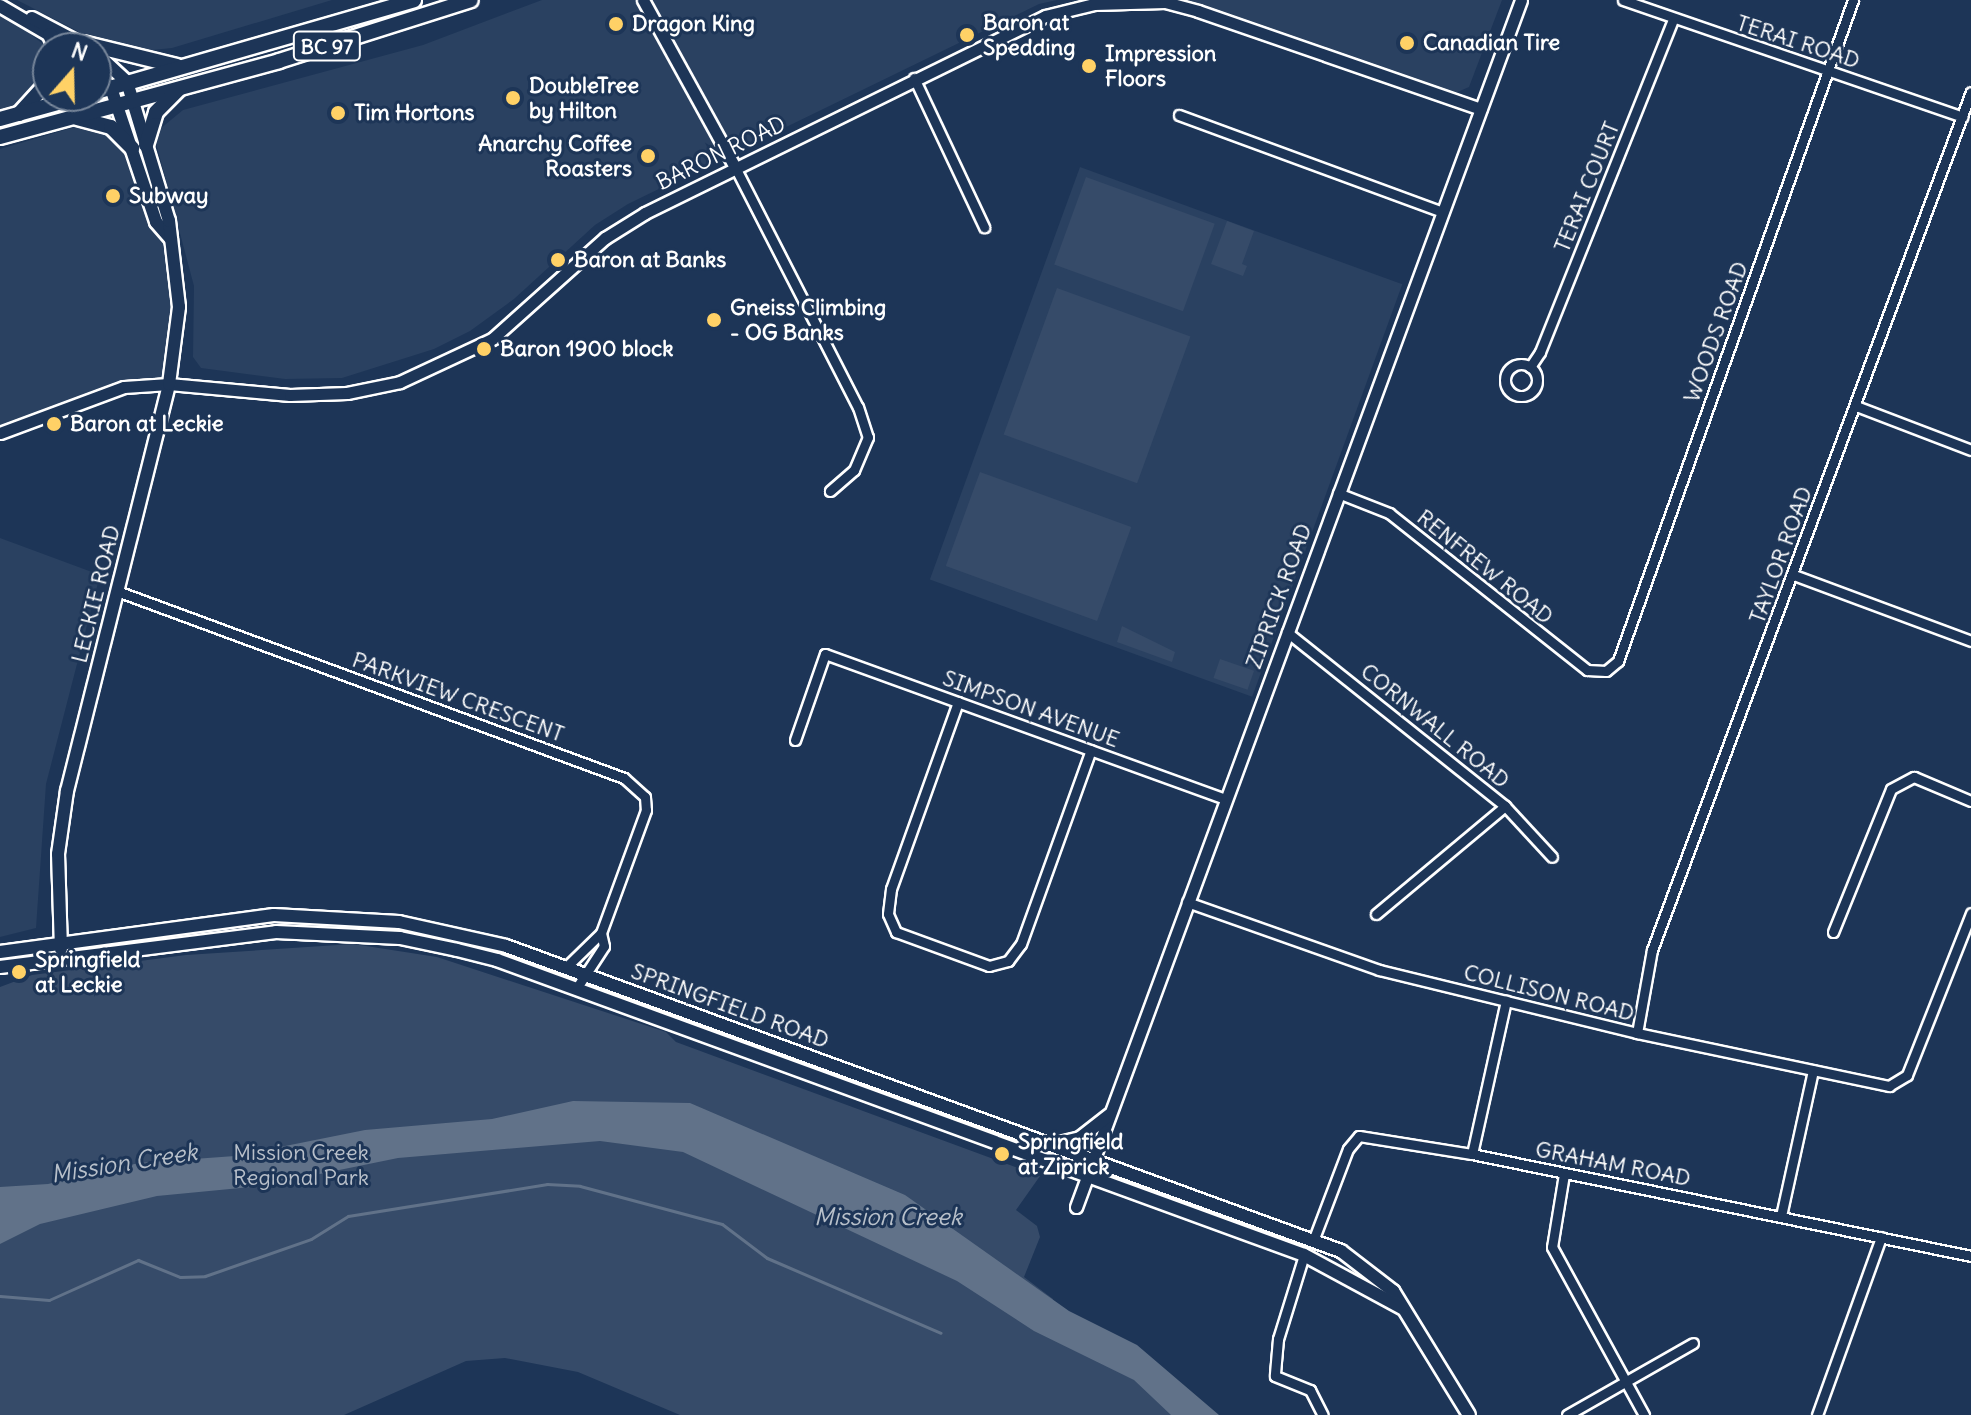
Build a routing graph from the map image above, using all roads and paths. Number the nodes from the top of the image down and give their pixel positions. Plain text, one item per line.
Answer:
1 (414, 0) edge
2 (471, 0) edge
3 (643, 0) edge
4 (1521, 0) edge
5 (1623, 0) edge
6 (1853, 0) edge
7 (0, 6) edge
8 (17, 17) junction
9 (1673, 19) junction
10 (39, 32) edge
11 (57, 32) edge
12 (112, 52) edge
13 (181, 67) junction
14 (112, 68) edge
15 (1828, 70) junction
16 (914, 78) junction
17 (127, 82) junction
18 (112, 87) edge
19 (182, 87) junction
20 (1971, 92) edge
21 (32, 100) edge
22 (112, 100) edge
23 (133, 100) junction
24 (116, 105) junction
25 (1481, 109) junction
26 (32, 110) edge
27 (19, 114) junction
28 (1179, 115) dead end
29 (73, 117) junction
30 (1962, 117) junction
31 (0, 119) edge
32 (0, 137) edge
33 (139, 147) junction
34 (736, 169) junction
35 (1442, 212) junction
36 (984, 227) dead end
37 (1530, 367) dead end
38 (169, 384) junction
39 (1856, 406) junction
40 (0, 433) edge
41 (1971, 450) edge
42 (830, 491) dead end
43 (1338, 493) junction
44 (1794, 575) junction
45 (117, 591) junction
46 (1287, 632) junction
47 (1971, 641) edge
48 (1606, 671) joint
49 (958, 702) junction
50 (795, 740) dead end
51 (1091, 750) junction
52 (1225, 799) junction
53 (1971, 801) edge
54 (1505, 806) junction
55 (1552, 857) dead end
56 (1187, 902) junction
57 (1971, 913) edge
58 (1376, 914) dead end
59 (1833, 932) dead end
60 (601, 933) junction
61 (60, 943) junction
62 (0, 952) edge
63 (63, 960) junction
64 (0, 967) edge
65 (566, 967) junction
66 (587, 975) junction
67 (576, 989) junction
68 (1506, 1001) junction
69 (1637, 1033) junction
70 (1813, 1070) junction
71 (1109, 1115) junction
72 (1051, 1145) junction
73 (1472, 1154) junction
74 (1091, 1158) junction
75 (1564, 1174) junction
76 (1086, 1175) junction
77 (1076, 1207) dead end
78 (1781, 1216) junction
79 (1881, 1237) junction
80 (1313, 1241) junction
81 (1304, 1255) junction
82 (1971, 1256) edge
83 (1402, 1308) junction
84 (1693, 1343) dead end
85 (1625, 1381) junction
86 (1323, 1415) edge
87 (1469, 1415) edge
88 (1567, 1415) edge
89 (1644, 1415) edge
90 (1817, 1415) edge

1 - 13 highway, BC 97
2 - 19 highway, BC 97
3 - 34 street
4 - 25 street, ZIPRICK ROAD
5 - 9 street, TERAI ROAD
6 - 15 street, WOODS ROAD
7 - 8 main road
8 - 10 main road
8 - 11 main road
9 - 15 street, TERAI ROAD
9 - 37 street, TERAI COURT
12 - 13 highway
13 - 17 highway, BC 97
14 - 17 main road, LECKIE ROAD
15 - 30 street, TERAI ROAD
15 - 48 street, WOODS ROAD
16 - 25 street, BARON ROAD
16 - 34 street, BARON ROAD
16 - 36 street
17 - 18 highway, BC 97
17 - 23 main road, LECKIE ROAD
19 - 23 highway, BC 97
19 - 33 highway
20 - 30 street, TAYLOR ROAD
21 - 27 highway
22 - 24 main road, LECKIE ROAD
23 - 24 highway, BC 97
23 - 33 main road, LECKIE ROAD
24 - 29 highway, BC 97
24 - 33 main road, LECKIE ROAD
25 - 35 street, ZIPRICK ROAD
26 - 27 highway
27 - 31 highway
28 - 35 street
29 - 32 highway, BC 97
29 - 33 highway
30 - 39 street, TAYLOR ROAD
33 - 38 main road, LECKIE ROAD
34 - 38 street, BARON ROAD
34 - 42 street
35 - 43 street, ZIPRICK ROAD
38 - 40 street, BARON ROAD
38 - 45 main road, LECKIE ROAD
39 - 41 street
39 - 44 street, TAYLOR ROAD
43 - 46 street, ZIPRICK ROAD
43 - 48 street, RENFREW ROAD
44 - 47 street
44 - 69 street, TAYLOR ROAD
45 - 60 street, PARKVIEW CRESCENT
45 - 61 main road, LECKIE ROAD
46 - 52 street, ZIPRICK ROAD
46 - 54 street, CORNWALL ROAD
49 - 50 street, SIMPSON AVENUE
49 - 51 street, SIMPSON AVENUE
49 - 51 street
51 - 52 street, SIMPSON AVENUE
52 - 56 street, ZIPRICK ROAD
53 - 59 street
54 - 55 street, CORNWALL ROAD
54 - 58 street
56 - 68 street, COLLISON ROAD
56 - 71 street, ZIPRICK ROAD
57 - 70 street, COLLISON ROAD
60 - 65 street, PARKVIEW CRESCENT
60 - 66 street, PARKVIEW CRESCENT
61 - 62 main road, SPRINGFIELD ROAD
61 - 63 main road, LECKIE ROAD
61 - 65 main road, SPRINGFIELD ROAD
63 - 64 main road, SPRINGFIELD ROAD
63 - 67 main road, SPRINGFIELD ROAD
65 - 66 main road, SPRINGFIELD ROAD
66 - 67 street, PARKVIEW CRESCENT
66 - 72 main road, SPRINGFIELD ROAD
67 - 76 main road, SPRINGFIELD ROAD
68 - 69 street, COLLISON ROAD
68 - 73 street
69 - 70 street, COLLISON ROAD
70 - 78 street
71 - 72 main road
71 - 74 street, ZIPRICK ROAD
72 - 74 main road, SPRINGFIELD ROAD
73 - 75 street, GRAHAM ROAD
73 - 80 street, GRAHAM ROAD
74 - 76 street, ZIPRICK ROAD
74 - 80 main road, SPRINGFIELD ROAD
75 - 78 street, GRAHAM ROAD
75 - 85 street
76 - 77 street, ZIPRICK ROAD
76 - 81 main road, SPRINGFIELD ROAD
78 - 79 street, GRAHAM ROAD
79 - 82 street, GRAHAM ROAD
79 - 90 street
80 - 83 main road, SPRINGFIELD ROAD
81 - 83 main road, SPRINGFIELD ROAD
81 - 86 street
83 - 87 main road, SPRINGFIELD ROAD
84 - 85 street
85 - 88 street
85 - 89 street

